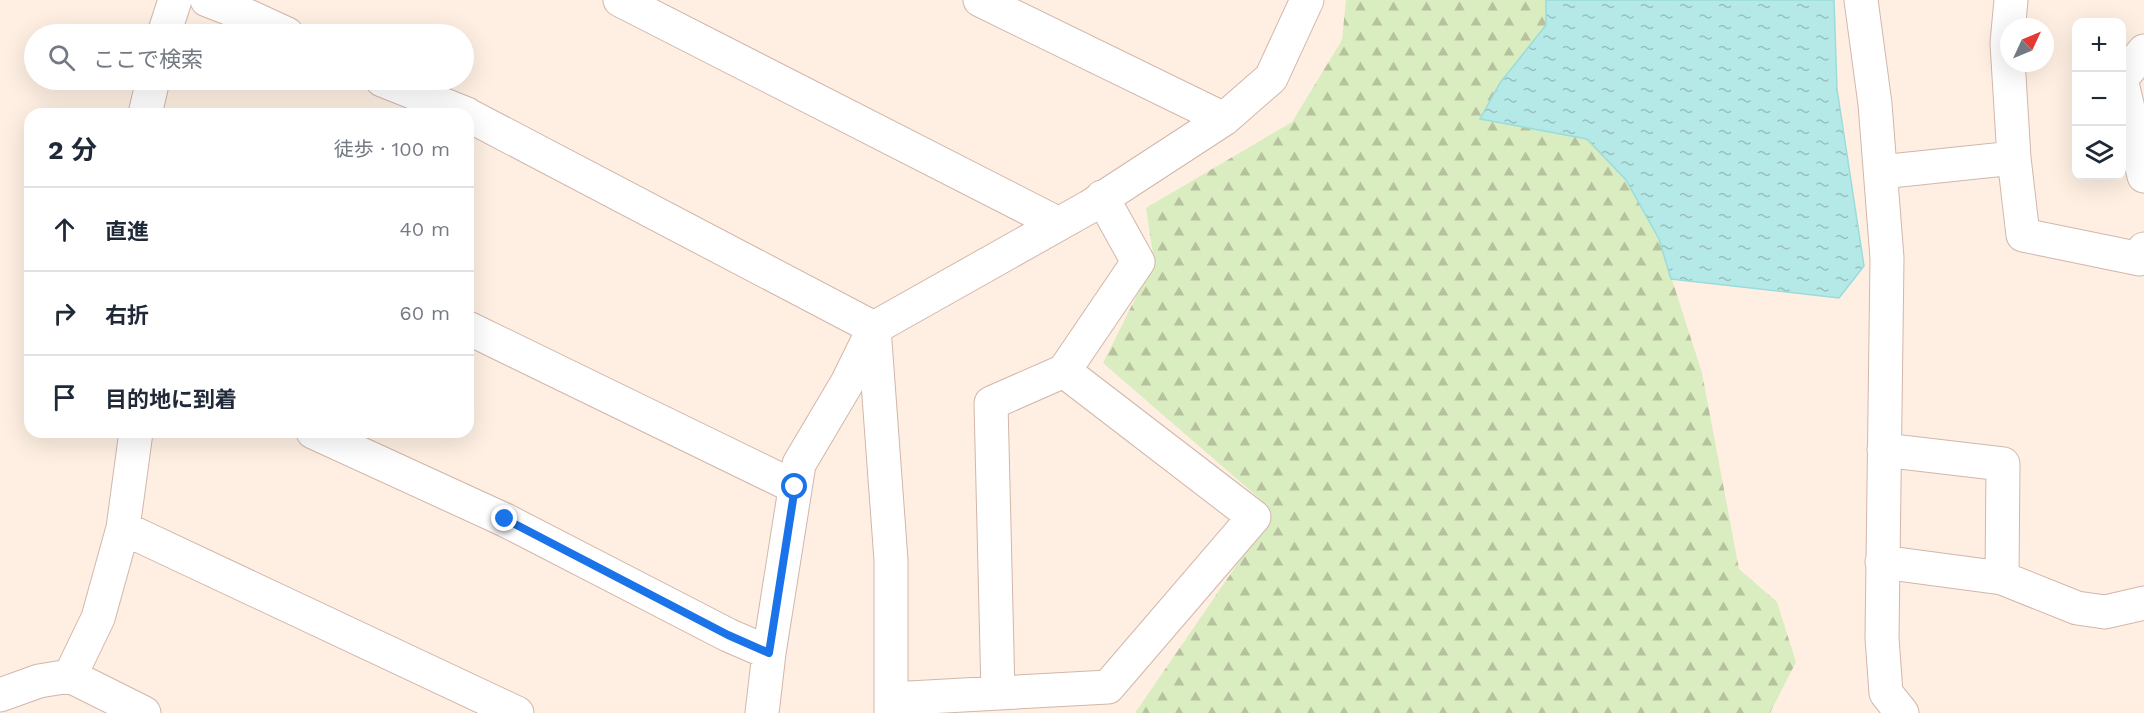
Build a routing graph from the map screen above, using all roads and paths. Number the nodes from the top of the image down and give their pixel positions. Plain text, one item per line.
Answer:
1 (174, 0) edge
2 (207, 0) edge
3 (620, 0) edge
4 (980, 0) edge
5 (1307, 0) edge
6 (1861, 0) edge
7 (2011, 0) edge
8 (251, 8) edge
9 (167, 24) edge
10 (273, 24) edge
11 (2144, 51) edge
12 (2126, 72) edge
13 (151, 90) edge
14 (407, 90) edge
15 (2126, 103) edge
16 (147, 108) edge
17 (452, 108) edge
18 (474, 118) edge
19 (1224, 119) junction
20 (2014, 158) junction
21 (1881, 172) junction
22 (2144, 176) edge
23 (1102, 197) junction
24 (1059, 224) junction
25 (2144, 249) edge
26 (874, 328) junction
27 (474, 331) edge
28 (1064, 372) junction
29 (135, 438) edge
30 (326, 438) edge
31 (1884, 450) junction
32 (795, 487) junction
33 (123, 528) junction
34 (1882, 562) junction
35 (2002, 578) junction
36 (2144, 603) edge
37 (769, 653) junction
38 (70, 676) junction
39 (998, 693) junction
40 (0, 695) edge
41 (891, 706) edge
42 (144, 713) edge
43 (517, 713) edge
44 (762, 713) edge
45 (1902, 713) edge

1 - 9 street
2 - 8 street
3 - 24 street
4 - 19 street
5 - 19 street
6 - 21 street
7 - 20 street
8 - 10 street
11 - 12 street
13 - 16 street
14 - 17 street
15 - 22 street
18 - 26 street
19 - 23 street
20 - 21 street
20 - 25 street
21 - 31 street
23 - 24 street
23 - 28 street
24 - 26 street
26 - 32 street
26 - 41 street
27 - 32 street
28 - 39 street
28 - 39 street
29 - 33 street
30 - 37 street
31 - 34 street
31 - 35 street
32 - 37 street
33 - 38 street
33 - 43 street
34 - 35 street
34 - 45 street
35 - 36 street
37 - 44 street
38 - 40 street
38 - 42 street
39 - 41 street

